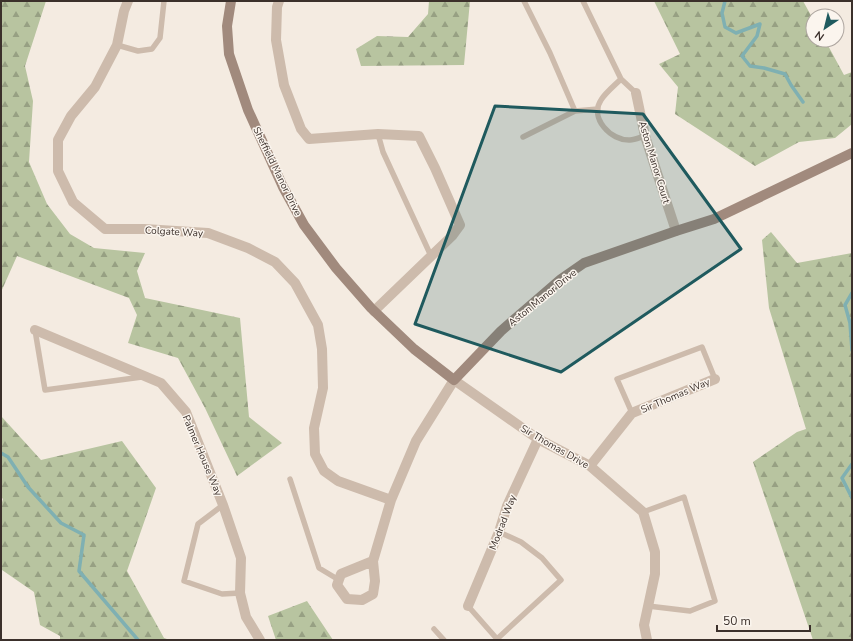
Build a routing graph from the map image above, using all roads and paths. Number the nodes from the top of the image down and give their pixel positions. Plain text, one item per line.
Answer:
1 (128, 1) edge
2 (164, 1) edge
3 (231, 1) edge
4 (279, 1) edge
5 (524, 1) edge
6 (583, 1) edge
7 (117, 46) junction
8 (621, 79) junction
9 (636, 92) joint
10 (598, 109) junction
11 (575, 111) junction
12 (378, 134) junction
13 (645, 136) junction
14 (523, 137) dead end
15 (852, 154) edge
16 (676, 231) junction
17 (431, 256) junction
18 (374, 311) junction
19 (36, 330) joint
20 (144, 376) junction
21 (714, 379) joint
22 (454, 380) junction
23 (632, 413) junction
24 (538, 439) junction
25 (590, 466) junction
26 (290, 479) dead end
27 (391, 500) junction
28 (223, 505) junction
29 (643, 512) junction
30 (499, 532) junction
31 (373, 561) junction
32 (339, 580) junction
33 (240, 593) junction
34 (468, 606) joint
35 (648, 606) junction
36 (434, 629) dead end
37 (260, 640) edge
38 (444, 640) edge
39 (647, 640) edge

1 - 7 street, Colgate Way
2 - 7 lane
3 - 18 street, Sheffield Manor Drive
4 - 12 street
5 - 11 lane
6 - 8 lane
7 - 27 street, Colgate Way
8 - 9 lane
8 - 10 lane
9 - 13 street, Aston Manor Court
10 - 11 lane
10 - 13 lane
11 - 14 lane
12 - 17 lane
12 - 17 street
13 - 16 street, Aston Manor Court
15 - 16 street, Aston Manor Drive
16 - 22 street, Aston Manor Drive
17 - 18 street
18 - 22 street, Sheffield Manor Drive
19 - 20 street, Palmer House Way
19 - 20 lane
20 - 28 street, Palmer House Way
21 - 23 street, Sir Thomas Way
21 - 23 lane
22 - 24 street, Sir Thomas Drive
22 - 27 street, Aston Manor Drive
23 - 25 street, Sir Thomas Way
24 - 25 street, Sir Thomas Drive
24 - 30 street, Modrad Way
25 - 29 street, Sir Thomas Drive
26 - 32 lane
27 - 31 street, Aston Manor Drive
28 - 33 street, Palmer House Way
28 - 33 lane
29 - 35 street
29 - 35 lane
30 - 34 street, Modrad Way
30 - 34 lane
31 - 32 street
31 - 32 street, Aston Manor Drive
33 - 37 street, Palmer House Way
35 - 39 street
36 - 38 lane

